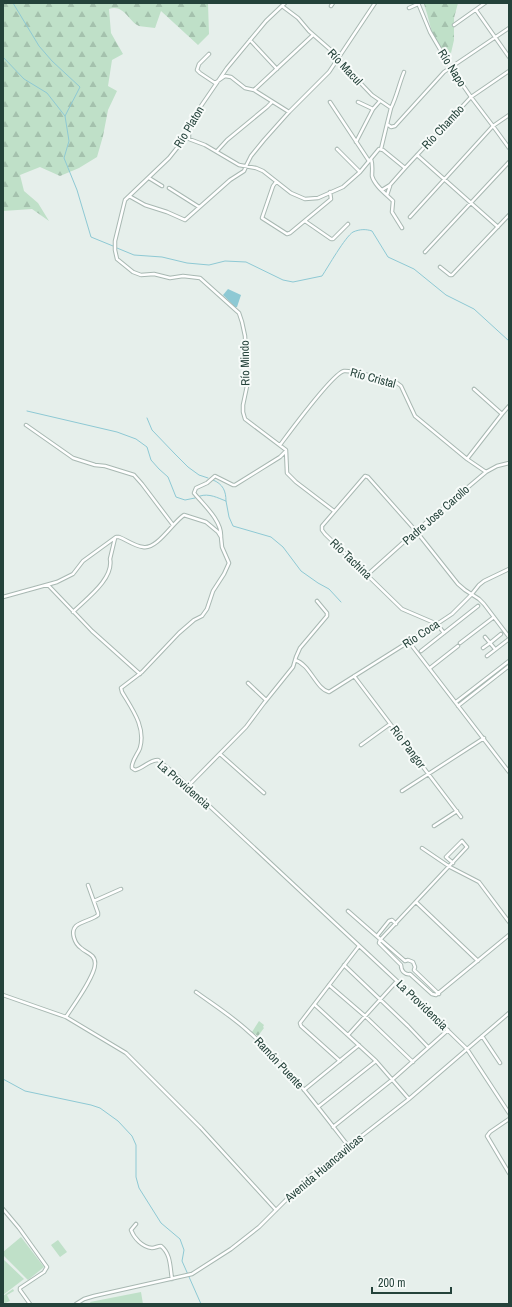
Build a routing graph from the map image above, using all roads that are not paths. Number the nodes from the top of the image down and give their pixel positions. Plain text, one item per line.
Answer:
1 (285, 3) edge
2 (375, 3) edge
3 (418, 3) edge
4 (485, 3) edge
5 (282, 6) junction
6 (410, 8) dead end
7 (476, 10) junction
8 (454, 24) dead end
9 (509, 28) edge
10 (313, 35) junction
11 (496, 38) junction
12 (250, 40) junction
13 (209, 54) dead end
14 (509, 57) edge
15 (339, 59) junction
16 (451, 68) junction
17 (277, 69) junction
18 (404, 72) dead end
19 (509, 72) edge
20 (216, 83) junction
21 (254, 90) junction
22 (470, 97) junction
23 (380, 101) junction
24 (272, 102) junction
25 (330, 102) dead end
26 (358, 102) dead end
27 (391, 108) junction
28 (373, 109) junction
29 (289, 112) junction
30 (509, 115) edge
31 (387, 124) junction
32 (493, 126) junction
33 (189, 128) junction
34 (189, 139) junction
35 (356, 142) junction
36 (181, 143) junction
37 (509, 148) edge
38 (337, 149) dead end
39 (380, 149) junction
40 (217, 151) junction
41 (417, 155) junction
42 (370, 160) junction
43 (509, 162) edge
44 (245, 167) junction
45 (405, 168) junction
46 (360, 172) junction
47 (149, 178) junction
48 (444, 179) junction
49 (276, 182) junction
50 (390, 185) junction
51 (162, 186) dead end
52 (169, 188) dead end
53 (382, 190) junction
54 (330, 192) junction
55 (387, 195) junction
56 (129, 196) junction
57 (471, 202) junction
58 (199, 207) junction
59 (509, 215) edge
60 (410, 217) dead end
61 (305, 221) junction
62 (348, 224) dead end
63 (498, 227) junction
64 (402, 228) dead end
65 (426, 252) dead end
66 (117, 259) joint
67 (440, 267) dead end
68 (474, 389) dead end
69 (509, 406) edge
70 (502, 414) junction
71 (26, 426) dead end
72 (280, 445) junction
73 (286, 451) junction
74 (467, 459) junction
75 (509, 463) edge
76 (486, 472) junction
77 (334, 511) junction
78 (173, 525) junction
79 (416, 531) junction
80 (116, 537) junction
81 (221, 537) junction
82 (509, 569) edge
83 (367, 575) junction
84 (57, 582) junction
85 (47, 584) junction
86 (53, 590) junction
87 (471, 595) junction
88 (3, 597) edge
89 (317, 601) dead end
90 (478, 606) dead end
91 (73, 612) junction
92 (494, 617) junction
93 (437, 624) junction
94 (444, 633) junction
95 (501, 634) dead end
96 (485, 637) dead end
97 (509, 638) edge
98 (409, 642) junction
99 (460, 643) dead end
100 (490, 643) junction
101 (458, 646) dead end
102 (483, 648) dead end
103 (495, 649) junction
104 (420, 651) dead end
105 (487, 656) dead end
106 (295, 660) junction
107 (509, 660) edge
108 (509, 666) edge
109 (430, 669) junction
110 (140, 674) junction
111 (354, 676) junction
112 (248, 682) dead end
113 (266, 700) junction
114 (455, 702) junction
115 (458, 706) junction
116 (390, 724) junction
117 (484, 738) junction
118 (361, 745) dead end
119 (220, 754) junction
120 (509, 772) edge
121 (428, 774) junction
122 (188, 786) junction
123 (402, 791) dead end
124 (264, 793) dead end
125 (456, 811) junction
126 (461, 817) dead end
127 (434, 826) dead end
128 (422, 848) dead end
129 (453, 863) junction
130 (450, 867) junction
131 (88, 885) dead end
132 (121, 889) dead end
133 (94, 901) junction
134 (416, 902) junction
135 (348, 911) dead end
136 (509, 922) edge
137 (396, 924) junction
138 (509, 935) edge
139 (377, 936) junction
140 (380, 940) junction
141 (359, 946) junction
142 (405, 961) junction
143 (478, 961) junction
144 (344, 965) junction
145 (401, 965) junction
146 (414, 970) junction
147 (410, 974) junction
148 (397, 981) junction
149 (329, 985) junction
150 (196, 992) dead end
151 (3, 994) edge
152 (438, 994) junction
153 (380, 999) junction
154 (315, 1005) junction
155 (509, 1014) edge
156 (365, 1016) junction
157 (66, 1017) junction
158 (448, 1030) junction
159 (348, 1035) junction
160 (482, 1036) junction
161 (359, 1045) junction
162 (428, 1047) junction
163 (466, 1049) junction
164 (376, 1060) junction
165 (340, 1061) junction
166 (412, 1062) junction
167 (500, 1063) dead end
168 (393, 1079) junction
169 (304, 1090) junction
170 (410, 1099) junction
171 (318, 1108) junction
172 (509, 1113) edge
173 (509, 1119) edge
174 (333, 1127) junction
175 (349, 1147) junction
176 (509, 1173) edge
177 (3, 1209) edge
178 (276, 1210) junction
179 (136, 1224) dead end
180 (172, 1279) junction
181 (30, 1304) edge
182 (76, 1304) edge

1 - 5 street, Río Platon
2 - 15 street
3 - 6 street
3 - 16 street, Río Napo
4 - 7 street
5 - 10 street, Río Macul
5 - 12 street, Río Platon
7 - 8 street
7 - 11 street
9 - 11 street
10 - 15 street, Río Macul
10 - 17 street
11 - 14 street
11 - 16 street
12 - 17 street
12 - 20 street, Río Platon
13 - 20 street
15 - 23 street, Río Macul
15 - 29 street
16 - 22 street, Río Napo
16 - 31 street
17 - 21 street
18 - 27 street
19 - 22 street, Río Chambo
20 - 21 street
20 - 33 street, Río Platon
21 - 24 street
22 - 32 street, Río Napo
22 - 41 street, Río Chambo
23 - 27 street, Río Macul
23 - 28 street
24 - 29 street
24 - 40 street
25 - 35 street
26 - 28 street
27 - 31 street
28 - 35 street
29 - 44 street
30 - 32 street
31 - 39 street
32 - 37 street, Río Napo
32 - 48 street
33 - 34 street
33 - 36 street, Río Platon
34 - 36 street
34 - 40 street
35 - 42 street
36 - 47 street, Río Platon
38 - 46 street
39 - 42 street
39 - 45 street
40 - 44 street
41 - 45 street, Río Chambo
41 - 48 street
42 - 46 street
42 - 53 street
43 - 57 street
44 - 49 street
44 - 58 street
45 - 50 street, Río Chambo
46 - 54 street
47 - 51 street
47 - 56 street, Río Platon
48 - 57 street
48 - 60 street
49 - 54 street
49 - 61 street
50 - 53 street, Río Chambo
50 - 55 street
52 - 58 street
53 - 55 street
54 - 61 street
55 - 64 street
56 - 58 street
56 - 66 street, Río Platon
57 - 63 street
57 - 65 street
59 - 63 street
61 - 62 street
63 - 67 street
66 - 72 street, Río Mindo
68 - 70 street
69 - 70 street
70 - 74 street
71 - 78 street
72 - 73 street, Río Mindo
72 - 74 street, Río Cristal
73 - 77 street
73 - 81 street
74 - 76 street, Río Cristal
75 - 76 street, Padre Jose Carollo
76 - 79 street, Padre Jose Carollo
77 - 79 street, Río Tachina
77 - 83 street, Río Tachina
78 - 80 street, La Providencia
78 - 81 street, La Providencia
79 - 83 street, Padre Jose Carollo
79 - 87 street
80 - 84 street
80 - 91 street
81 - 110 street, La Providencia
82 - 87 street, Río Coca
83 - 93 street, Río Tachina
84 - 85 street
84 - 86 street
85 - 86 street
85 - 88 street
86 - 91 street
87 - 92 street
87 - 93 street, Río Coca
89 - 106 street
90 - 94 street
91 - 110 street
92 - 97 street
92 - 99 street
93 - 94 street
93 - 98 street, Río Coca
94 - 104 street
95 - 100 street
96 - 100 street
97 - 103 street
98 - 109 street
98 - 111 street, Río Coca
100 - 102 street
100 - 103 street
101 - 109 street
103 - 105 street
106 - 111 street, Río Coca
106 - 113 street
107 - 114 street
108 - 115 street
109 - 114 street
110 - 122 street, La Providencia
111 - 116 street, Río Pangor
112 - 113 street
113 - 119 street
114 - 115 street
115 - 117 street
116 - 118 street
116 - 121 street, Río Pangor
117 - 120 street
117 - 121 street
119 - 122 street
119 - 124 street
121 - 123 street
121 - 125 street, Río Pangor
122 - 141 street, La Providencia
125 - 126 street, Río Pangor
125 - 127 street
128 - 130 street
129 - 129 street
129 - 130 street
130 - 134 street
130 - 136 street
131 - 133 street
132 - 133 street
133 - 157 street
134 - 137 street
134 - 143 street
135 - 139 street
137 - 139 street
137 - 140 street
138 - 143 street
139 - 140 street
140 - 142 street
140 - 145 street
141 - 144 street
141 - 148 street, La Providencia
142 - 145 street
142 - 146 street
143 - 152 street
144 - 149 street
144 - 153 street
145 - 147 street
146 - 147 street
146 - 152 street
147 - 152 street
148 - 153 street
148 - 158 street, La Providencia
149 - 154 street
149 - 156 street
150 - 169 street, Ramón Puente
151 - 157 street
153 - 156 street
153 - 162 street
154 - 159 street
154 - 165 street
155 - 160 street, Avenida Huancavilcas
156 - 159 street
156 - 166 street
157 - 178 street
158 - 162 street
158 - 163 street, La Providencia
159 - 161 street
160 - 163 street, Avenida Huancavilcas
160 - 167 street
161 - 164 street
161 - 165 street
162 - 166 street
163 - 170 street, Avenida Huancavilcas
163 - 172 street, La Providencia
164 - 168 street
164 - 171 street
165 - 169 street
166 - 168 street
168 - 170 street
168 - 174 street
169 - 171 street, Ramón Puente
170 - 175 street, Avenida Huancavilcas
171 - 174 street, Ramón Puente
173 - 176 street
174 - 175 street, Ramón Puente
175 - 178 street, Avenida Huancavilcas
177 - 181 street
178 - 180 street, Avenida Huancavilcas
179 - 180 street
180 - 182 street, Avenida Huancavilcas

